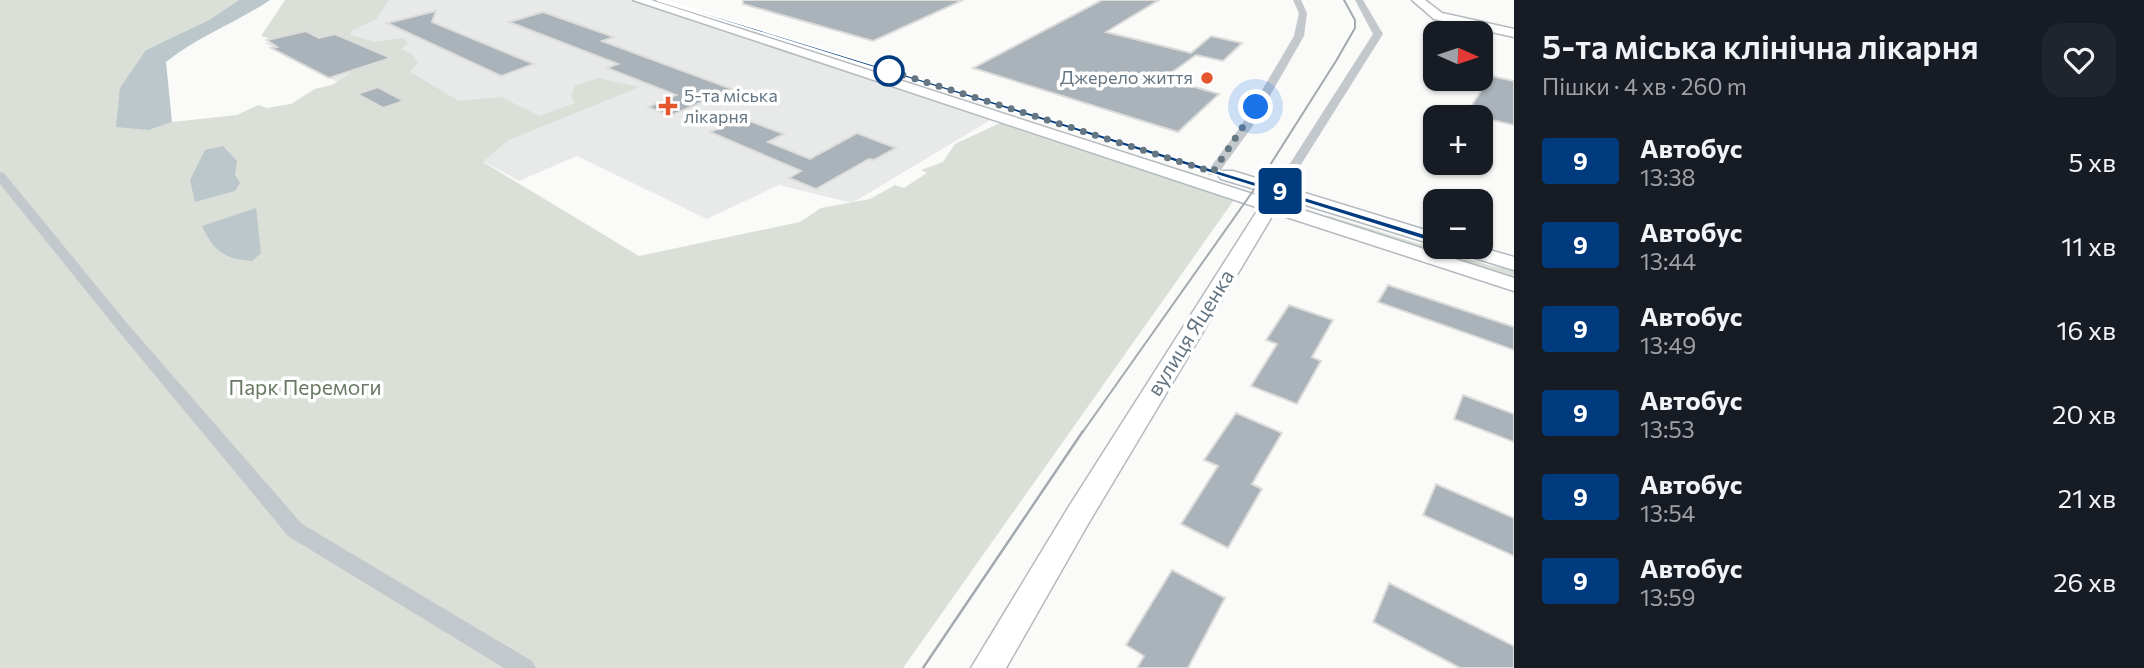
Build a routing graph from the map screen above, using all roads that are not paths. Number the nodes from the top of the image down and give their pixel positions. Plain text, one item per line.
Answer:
1 (639, 0) edge
2 (661, 0) edge
3 (1297, 0) edge
4 (1359, 0) edge
5 (1418, 0) edge
6 (1514, 33) edge
7 (993, 109) junction
8 (1213, 172) junction
9 (0, 176) edge
10 (1274, 198) junction
11 (1423, 236) edge
12 (1493, 258) edge
13 (1514, 264) edge
14 (1514, 285) edge
15 (524, 668) edge
16 (988, 668) edge

1 - 7 main road
2 - 7 main road
3 - 8 street
4 - 10 street, вулиця Яценка
5 - 6 main road
7 - 8 main road
7 - 10 main road
8 - 10 main road
9 - 15 street
10 - 11 main road
10 - 14 main road
10 - 16 main road, вулиця Яценка
12 - 13 main road

